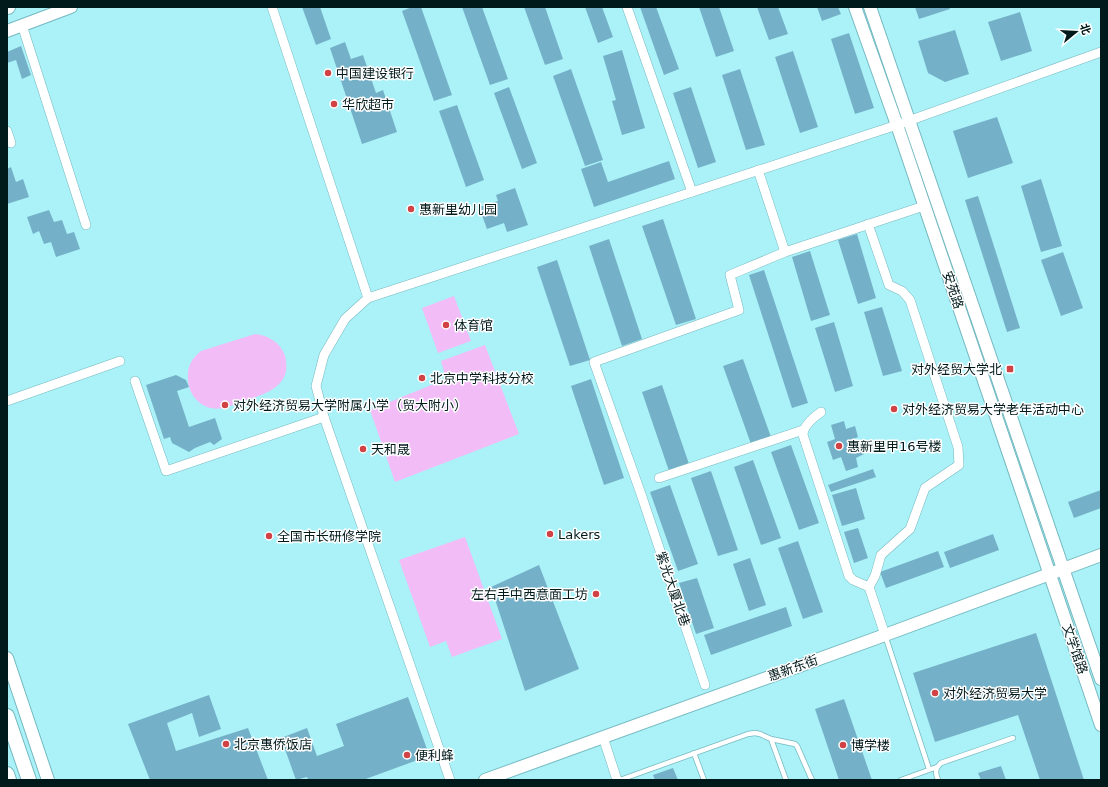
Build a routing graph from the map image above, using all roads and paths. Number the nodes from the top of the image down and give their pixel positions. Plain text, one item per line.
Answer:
1 (71, 7) edge
2 (272, 7) edge
3 (627, 7) edge
4 (855, 7) edge
5 (870, 7) edge
6 (22, 25) junction
7 (7, 31) edge
8 (1101, 52) edge
9 (908, 121) junction
10 (897, 125) junction
11 (7, 133) edge
12 (11, 143) dead end
13 (758, 170) junction
14 (692, 192) junction
15 (924, 206) junction
16 (868, 224) junction
17 (86, 225) dead end
18 (785, 252) junction
19 (368, 298) junction
20 (120, 361) dead end
21 (135, 381) dead end
22 (7, 401) edge
23 (821, 412) dead end
24 (324, 417) junction
25 (803, 430) junction
26 (659, 478) dead end
27 (1101, 555) edge
28 (1064, 569) junction
29 (1050, 574) junction
30 (869, 586) junction
31 (885, 635) junction
32 (7, 658) edge
33 (1101, 679) edge
34 (705, 685) dead end
35 (7, 716) edge
36 (1101, 725) edge
37 (603, 737) junction
38 (1013, 738) dead end
39 (771, 739) junction
40 (694, 754) junction
41 (936, 767) junction
42 (929, 769) junction
43 (7, 774) edge
44 (9, 780) edge
45 (29, 780) edge
46 (48, 780) edge
47 (450, 780) edge
48 (484, 780) edge
49 (618, 780) edge
50 (704, 780) edge
51 (786, 780) edge
52 (812, 780) edge
53 (901, 780) edge
54 (938, 780) edge

1 - 6 main road
2 - 19 street
3 - 14 street
4 - 10 main road, 安苑路
5 - 9 main road, 安苑路
6 - 7 main road
6 - 17 street
8 - 9 street
9 - 10 street
9 - 28 main road, 安苑路
10 - 13 street
10 - 15 main road, 安苑路
11 - 12 street
13 - 14 street
13 - 18 street
14 - 19 street
15 - 16 street
15 - 29 main road, 安苑路
16 - 18 street
16 - 30 street
18 - 34 street, 紫光大厦北巷
19 - 24 street
20 - 22 street
21 - 24 street
23 - 25 street
24 - 47 street
25 - 26 street
25 - 30 street
27 - 28 main road, 惠新东街
28 - 29 main road, 惠新东街
28 - 33 main road, 文学馆路
29 - 31 main road, 惠新东街
29 - 36 main road, 文学馆路
30 - 31 street
31 - 37 main road, 惠新东街
31 - 42 lane
32 - 46 main road
35 - 45 main road
37 - 48 main road, 惠新东街
37 - 49 street
38 - 41 lane
39 - 40 lane
39 - 51 lane
39 - 52 lane
40 - 49 lane
40 - 50 lane
41 - 42 lane
41 - 54 lane
42 - 53 lane
43 - 44 main road

